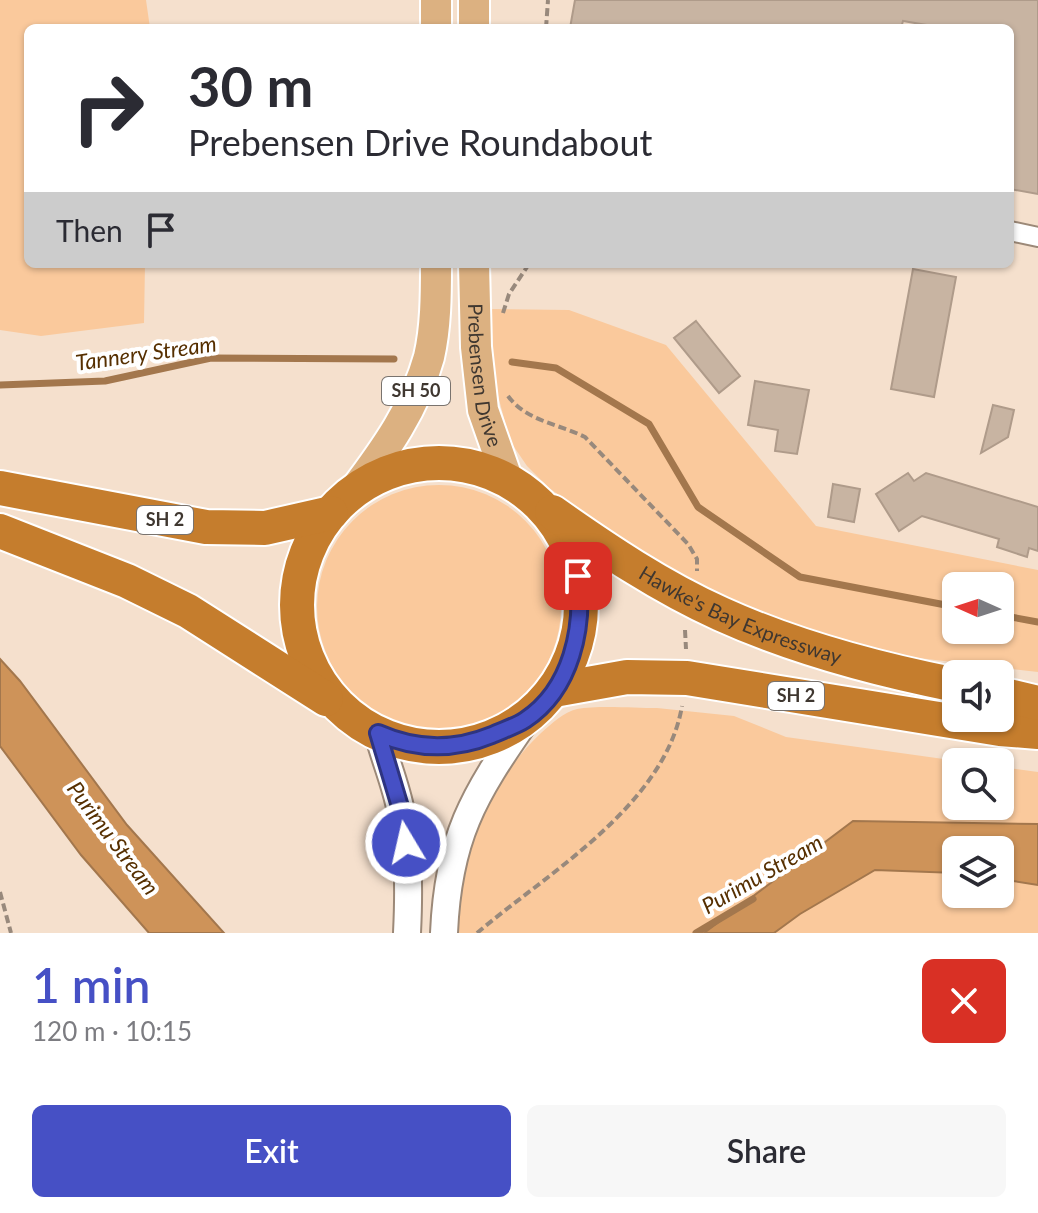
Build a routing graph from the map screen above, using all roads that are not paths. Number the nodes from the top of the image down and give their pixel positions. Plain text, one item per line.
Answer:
1 (436, 0) edge
2 (474, 0) edge
3 (436, 24) edge
4 (474, 24) edge
5 (1014, 232) edge
6 (1038, 237) edge
7 (436, 268) edge
8 (474, 268) edge
9 (508, 481) junction
10 (0, 488) edge
11 (342, 502) junction
12 (542, 505) junction
13 (0, 531) edge
14 (942, 682) edge
15 (554, 690) junction
16 (1014, 697) edge
17 (1038, 703) edge
18 (333, 704) junction
19 (526, 720) junction
20 (1038, 732) edge
21 (378, 733) junction
22 (407, 933) edge
23 (444, 933) edge

1 - 3 main road
2 - 4 main road
5 - 6 street
7 - 11 main road, Prebensen Drive / SH 50
8 - 9 main road, Prebensen Drive / SH 50
9 - 11 highway, SH 2
9 - 12 highway, SH 2
10 - 11 highway, SH 2
11 - 18 highway, SH 50
12 - 14 highway, Hawke's Bay Expressway / SH 2
12 - 15 highway
13 - 18 highway
15 - 19 highway
15 - 20 highway, SH 2
16 - 17 highway
18 - 21 highway
19 - 21 highway
19 - 23 main road
21 - 22 main road

